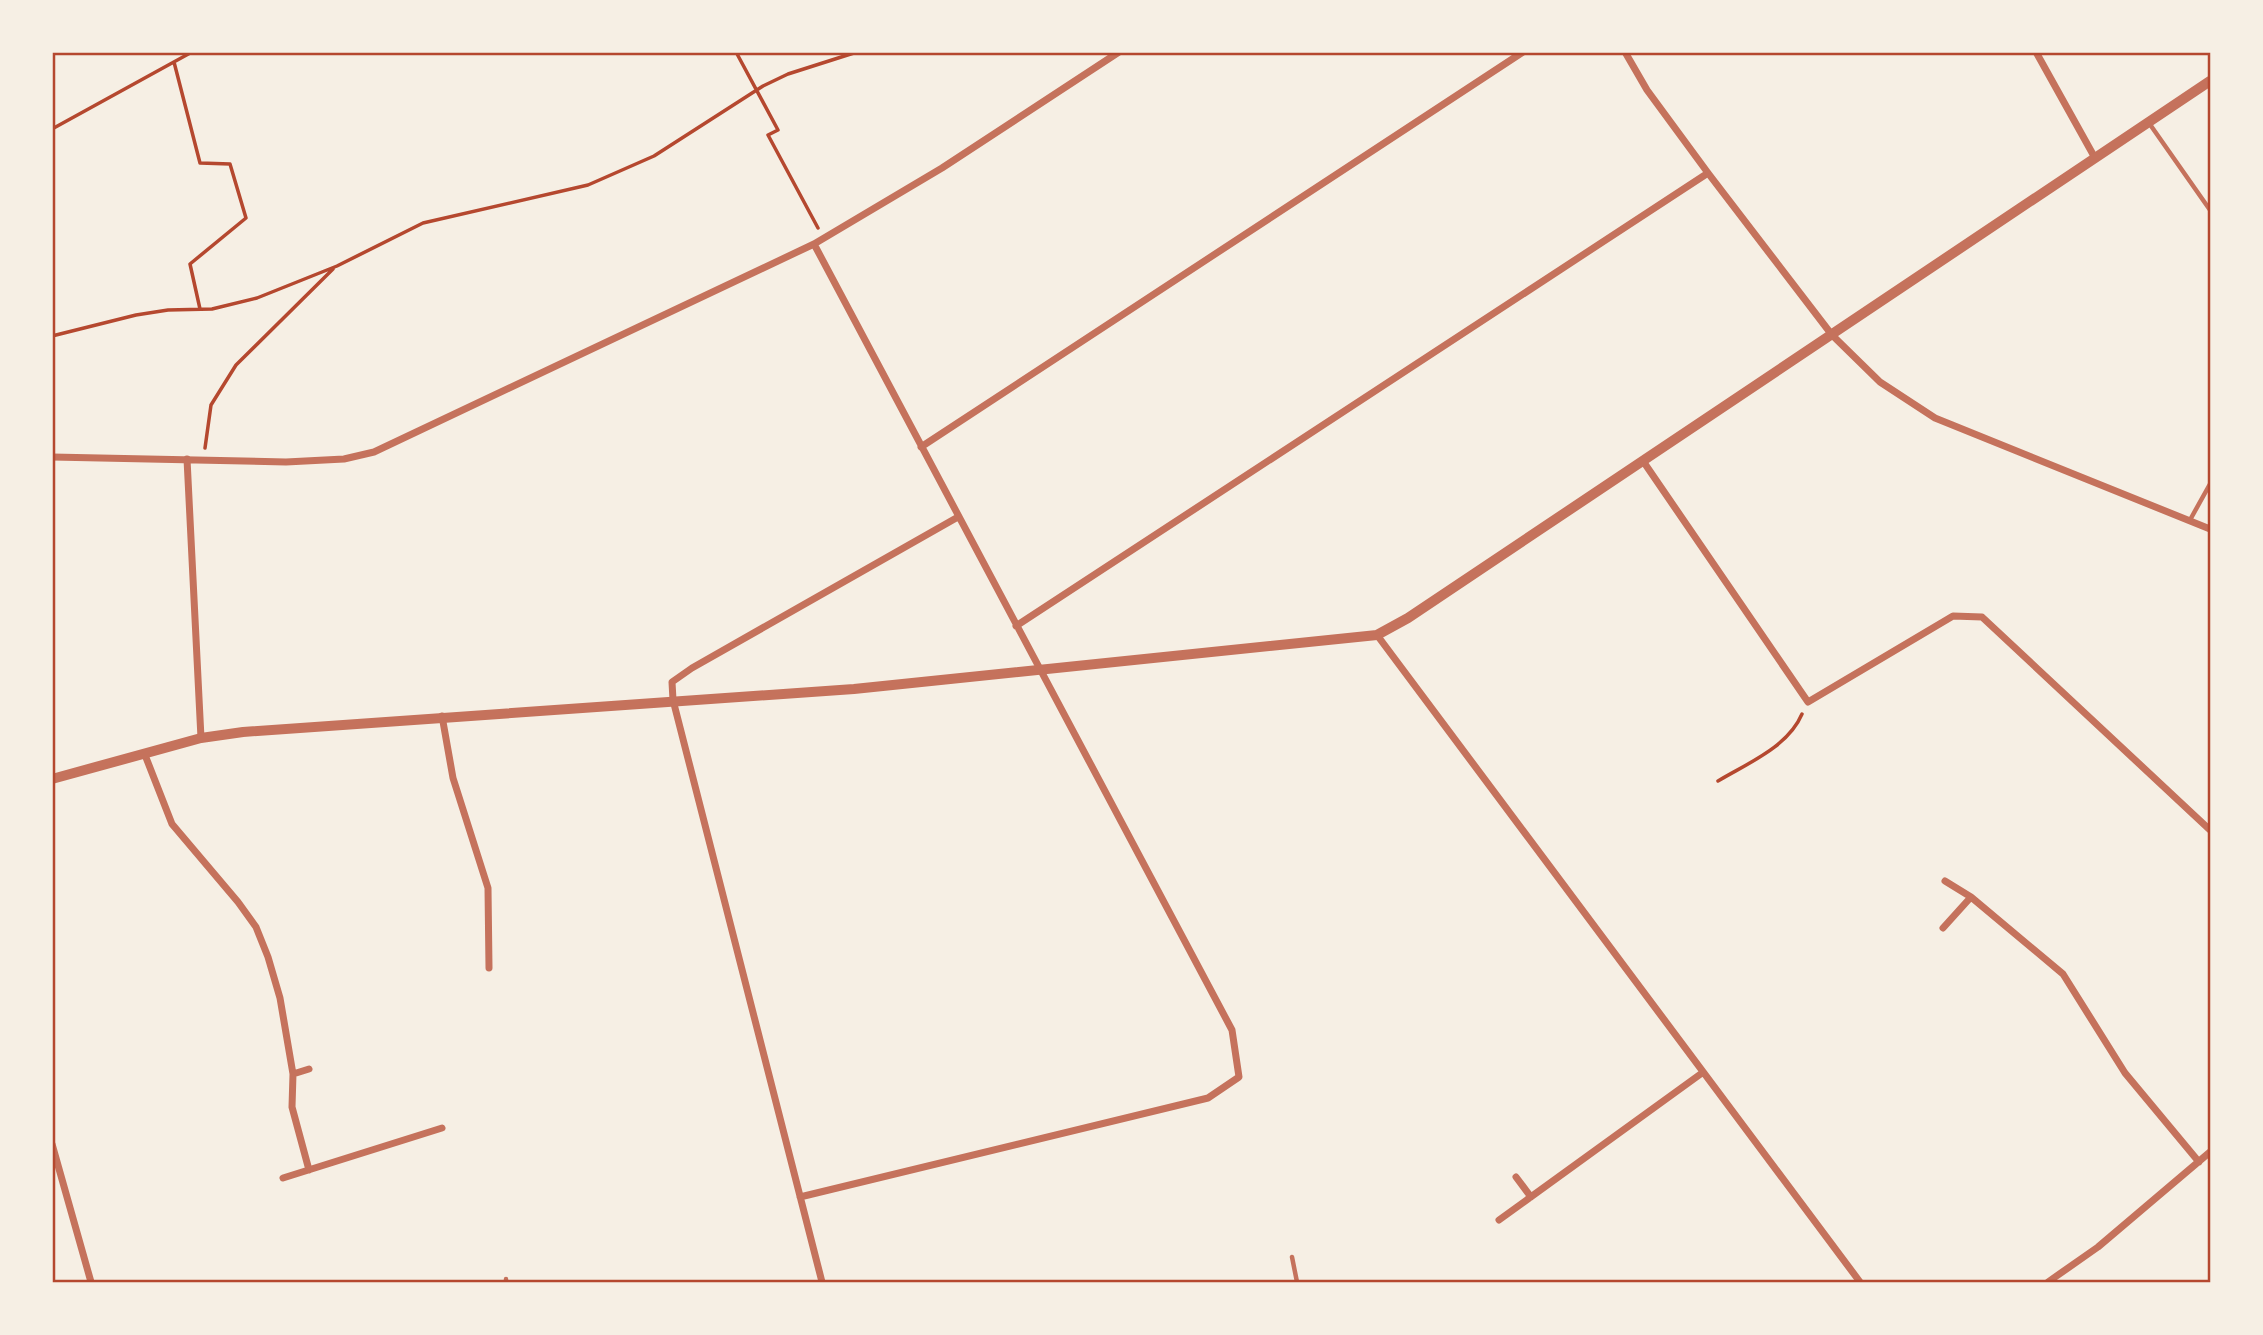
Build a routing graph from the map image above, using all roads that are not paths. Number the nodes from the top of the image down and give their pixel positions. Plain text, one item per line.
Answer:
1 (1119, 52) edge
2 (1523, 52) edge
3 (1625, 52) edge
4 (2036, 52) edge
5 (2210, 81) edge
6 (2149, 123) junction
7 (2095, 158) junction
8 (1708, 173) junction
9 (2210, 211) edge
10 (814, 244) junction
11 (1832, 335) junction
12 (921, 447) junction
13 (52, 457) edge
14 (187, 459) junction
15 (1643, 461) junction
16 (2210, 484) edge
17 (958, 517) junction
18 (2190, 520) junction
19 (2210, 529) edge
20 (1017, 626) junction
21 (1377, 635) junction
22 (1041, 672) junction
23 (673, 700) junction
24 (443, 716) junction
25 (201, 738) junction
26 (145, 755) junction
27 (52, 779) edge
28 (2210, 830) edge
29 (1945, 881) dead end
30 (1970, 897) junction
31 (1943, 928) dead end
32 (489, 968) dead end
33 (309, 1069) dead end
34 (1702, 1073) junction
35 (293, 1074) junction
36 (442, 1128) dead end
37 (52, 1144) edge
38 (2210, 1152) edge
39 (2199, 1162) junction
40 (309, 1170) junction
41 (1516, 1177) dead end
42 (283, 1178) dead end
43 (1531, 1196) junction
44 (800, 1197) junction
45 (1499, 1220) dead end
46 (1292, 1257) dead end
47 (91, 1283) edge
48 (822, 1283) edge
49 (1297, 1283) edge
50 (1860, 1283) edge
51 (2048, 1283) edge

1 - 10 street
2 - 12 street
3 - 8 street
4 - 7 street
5 - 6 street
6 - 7 street
6 - 9 lane
7 - 11 street
8 - 11 street
8 - 20 street
10 - 12 street
10 - 14 street
11 - 15 street
11 - 18 street
12 - 17 street
13 - 14 street
14 - 25 street
15 - 21 street
15 - 28 street
16 - 18 lane
17 - 20 street
17 - 23 street
18 - 19 street
20 - 22 street
21 - 22 street
21 - 34 street
22 - 23 street
22 - 44 street
23 - 24 street
23 - 44 street
24 - 25 street
24 - 32 street
25 - 26 street
26 - 27 street
26 - 35 street
29 - 30 street
30 - 31 street
30 - 39 street
33 - 35 street
34 - 43 street
34 - 50 street
35 - 40 street
36 - 40 street
37 - 47 street
38 - 39 street
39 - 51 street
40 - 42 street
41 - 43 street
43 - 45 street
44 - 48 street
46 - 49 lane

